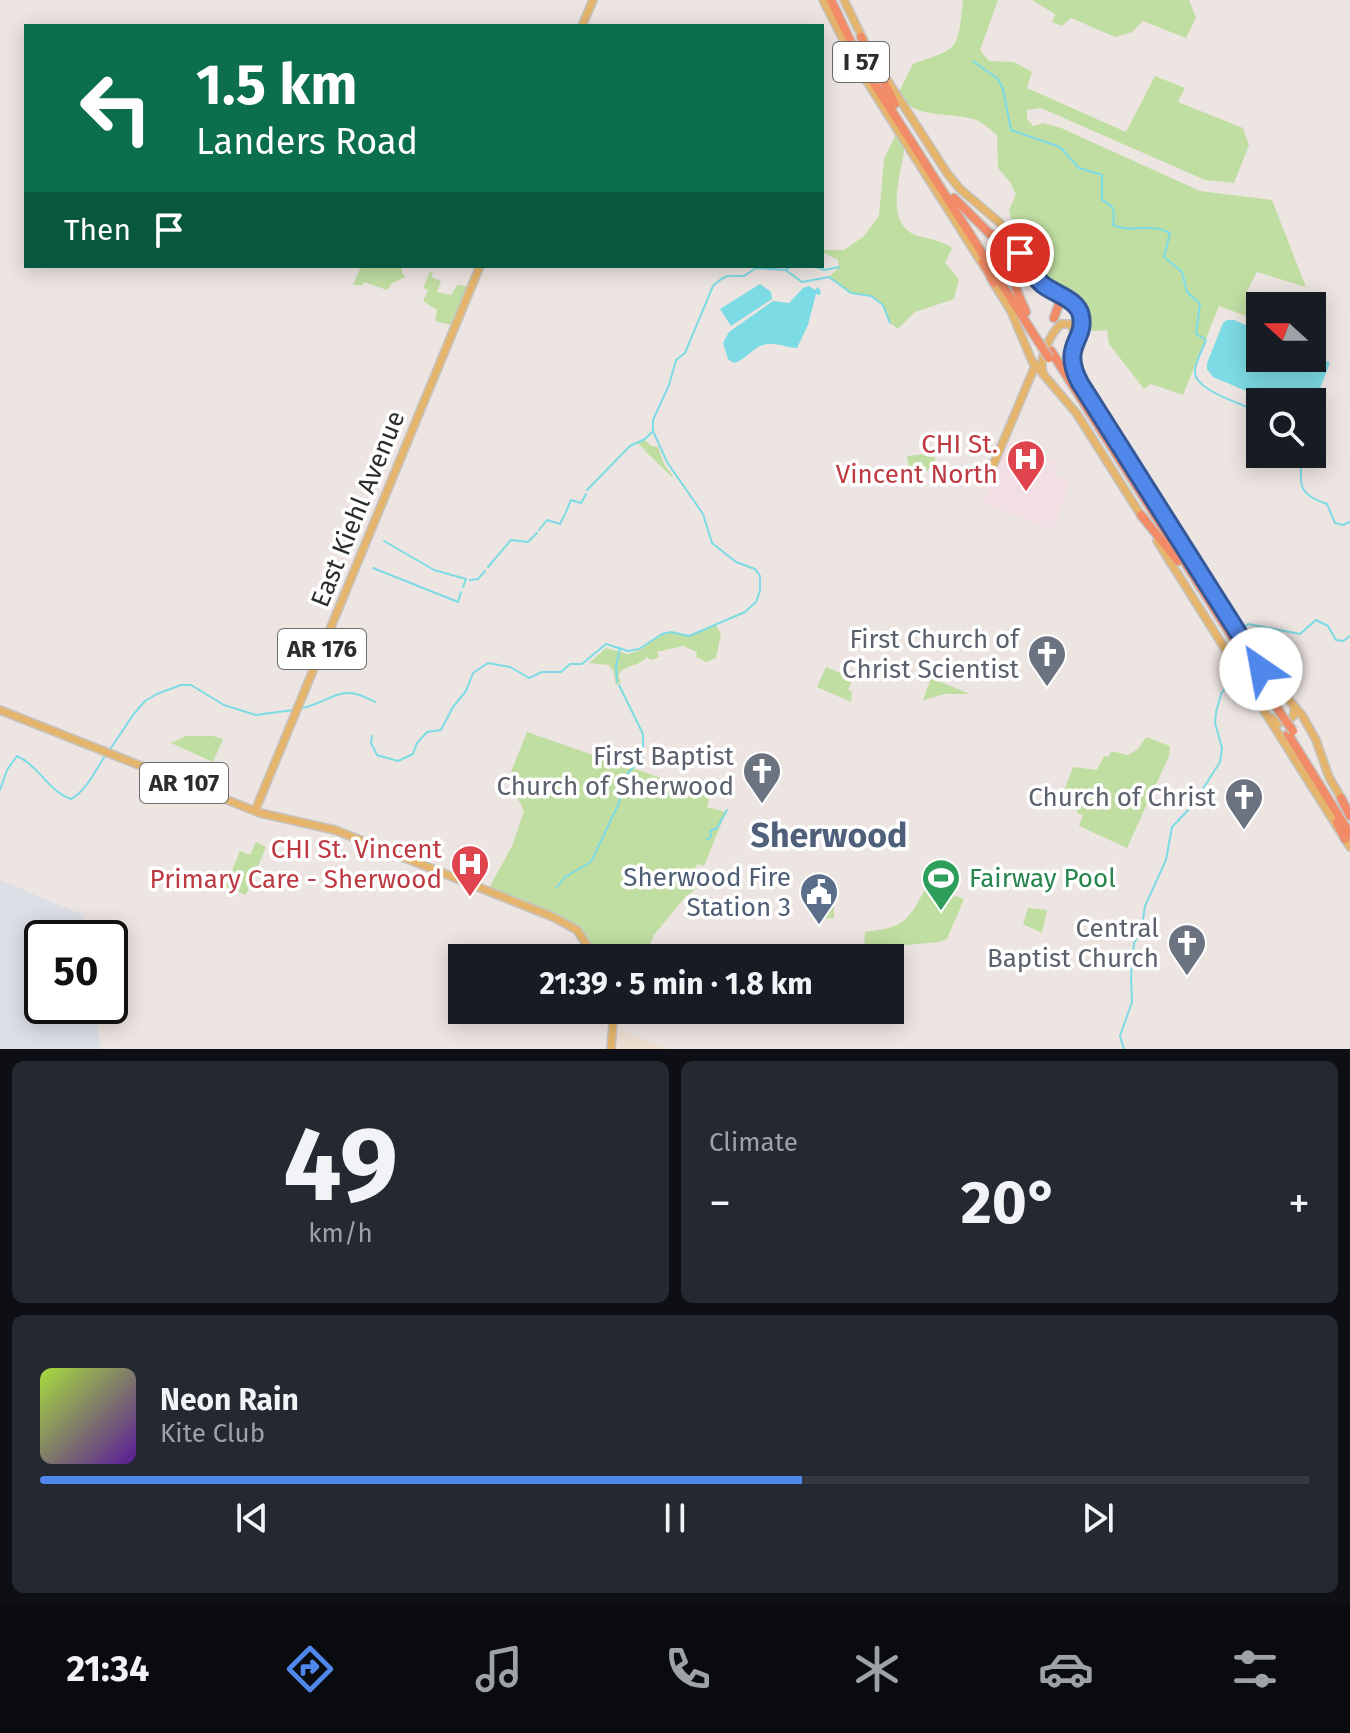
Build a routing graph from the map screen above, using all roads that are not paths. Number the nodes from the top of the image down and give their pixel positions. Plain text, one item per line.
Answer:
1 (593, 0) edge
2 (823, 0) edge
3 (833, 0) edge
4 (844, 0) edge
5 (831, 17) junction
6 (583, 24) edge
7 (861, 37) junction
8 (860, 61) junction
9 (895, 104) junction
10 (902, 115) junction
11 (909, 132) junction
12 (953, 198) junction
13 (959, 215) junction
14 (1009, 236) junction
15 (1023, 258) junction
16 (479, 268) edge
17 (1013, 269) junction
18 (994, 283) junction
19 (1062, 294) junction
20 (1026, 312) junction
21 (1054, 318) junction
22 (1074, 343) junction
23 (1045, 346) junction
24 (1037, 362) junction
25 (1042, 376) junction
26 (1029, 380) junction
27 (1063, 398) junction
28 (995, 461) junction
29 (981, 469) dead end
30 (990, 473) dead end
31 (1141, 515) junction
32 (1179, 562) junction
33 (1216, 617) junction
34 (1290, 699) junction
35 (0, 710) edge
36 (1268, 714) junction
37 (1311, 730) junction
38 (1289, 736) junction
39 (1341, 798) joint
40 (255, 811) junction
41 (1350, 814) edge
42 (1350, 826) edge
43 (1348, 840) edge
44 (587, 944) edge
45 (613, 1024) edge
46 (611, 1049) edge

1 - 6 main road
2 - 5 main road
3 - 8 highway, I 57
3 - 9 highway, I 57
4 - 7 main road
5 - 8 highway
5 - 11 main road
7 - 9 highway
7 - 10 main road
8 - 10 highway, I 57
9 - 10 highway, I 57
10 - 11 highway, I 57
11 - 12 highway, I 57
11 - 13 highway, I 57
11 - 14 main road
11 - 18 main road
12 - 14 highway
12 - 20 highway, I 57
13 - 18 highway
13 - 23 highway, I 57
14 - 15 main road
15 - 17 highway
15 - 19 main road
16 - 40 main road, East Kiehl Avenue / AR 176
17 - 20 highway
17 - 21 highway
18 - 24 main road
19 - 21 main road
19 - 22 main road
20 - 23 highway, I 57
21 - 23 main road
22 - 27 main road
22 - 34 main road
23 - 24 main road
23 - 32 highway, I 57
23 - 33 highway, I 57
24 - 25 main road
24 - 26 main road
25 - 26 main road
25 - 27 main road
26 - 28 main road
27 - 31 main road
28 - 29 main road
28 - 30 main road
31 - 32 highway
31 - 36 main road
32 - 33 highway, I 57
33 - 38 highway, I 57, bridge
34 - 36 main road
34 - 37 main road
35 - 40 main road, AR 107
36 - 38 main road
37 - 38 main road
37 - 39 main road
38 - 42 highway, I 57
38 - 43 main road
38 - 43 highway, I 57
39 - 41 highway
40 - 44 main road, AR 107
45 - 46 main road

